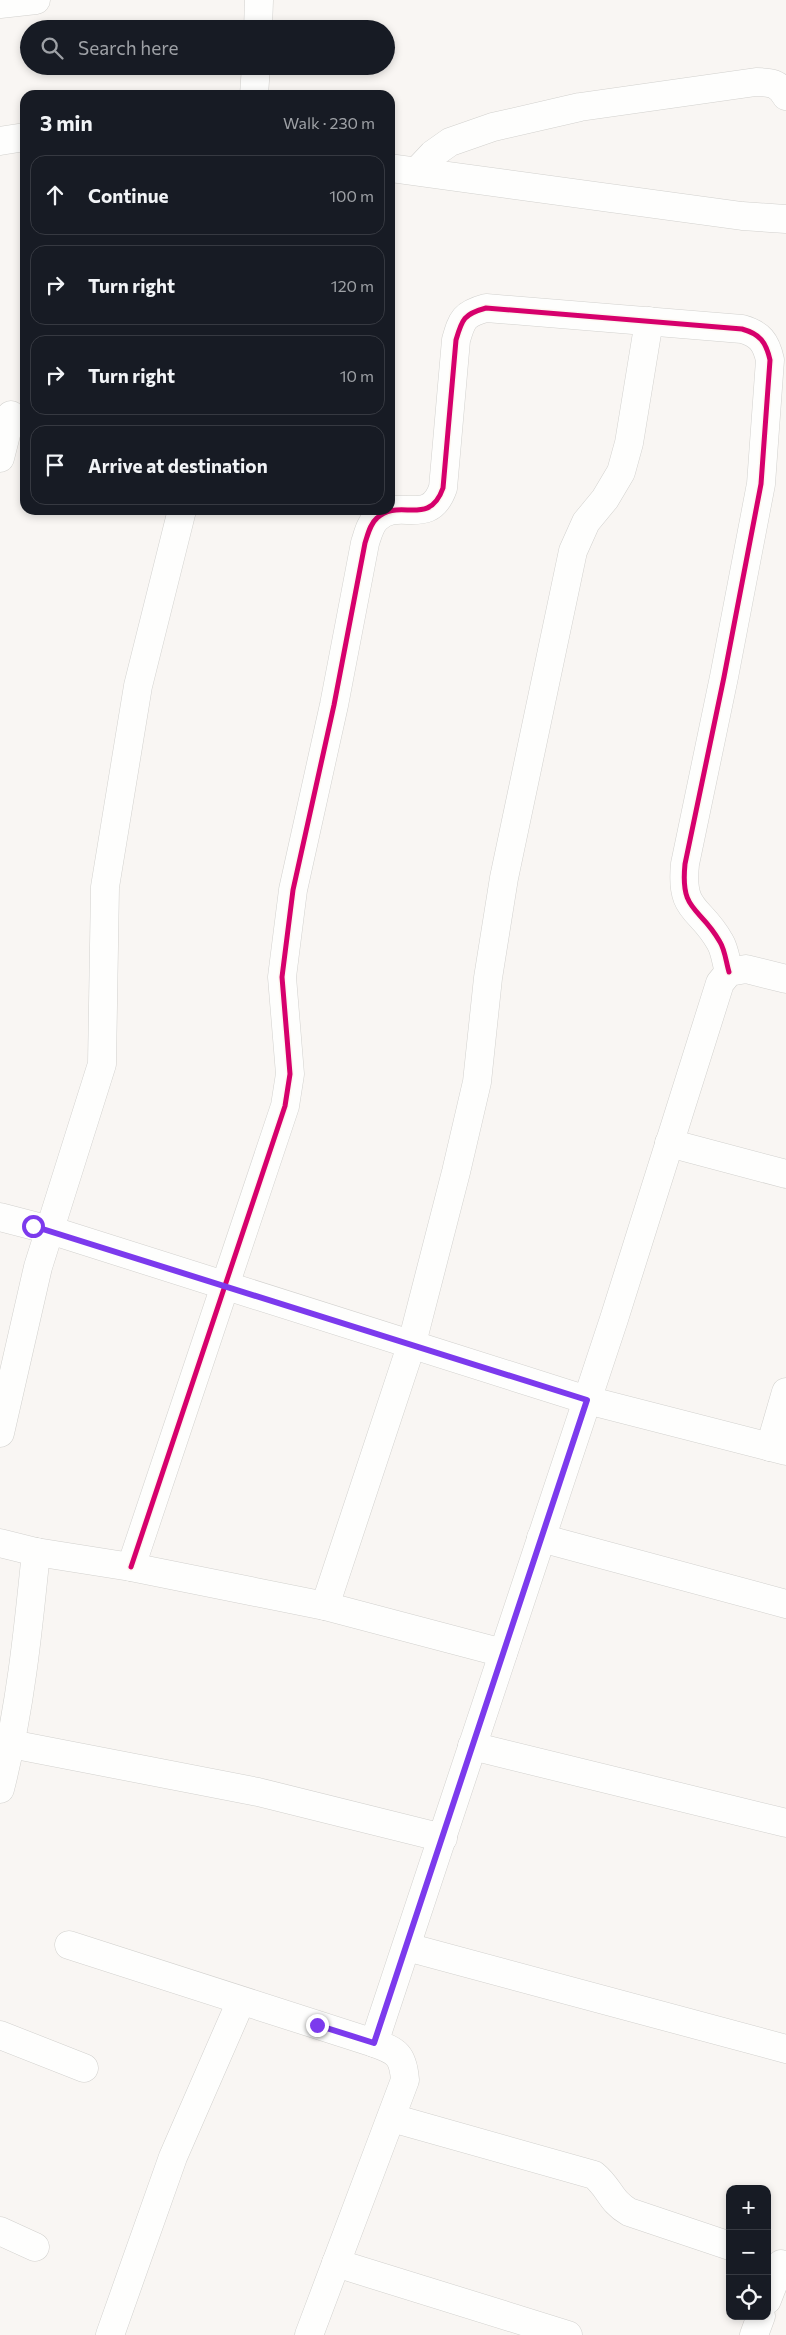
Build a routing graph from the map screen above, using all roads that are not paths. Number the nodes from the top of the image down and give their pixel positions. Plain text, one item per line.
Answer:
1 (36, 0) edge
2 (259, 0) edge
3 (0, 4) edge
4 (258, 20) edge
5 (255, 75) edge
6 (254, 90) edge
7 (786, 96) edge
8 (20, 137) edge
9 (0, 141) edge
10 (395, 169) edge
11 (417, 172) junction
12 (786, 218) edge
13 (649, 321) junction
14 (12, 416) edge
15 (0, 458) edge
16 (395, 511) edge
17 (181, 515) edge
18 (382, 515) edge
19 (729, 972) junction
20 (786, 979) edge
21 (669, 1143) junction
22 (786, 1174) edge
23 (0, 1216) edge
24 (50, 1230) junction
25 (225, 1285) junction
26 (412, 1343) junction
27 (786, 1392) edge
28 (587, 1400) junction
29 (0, 1433) edge
30 (778, 1449) edge
31 (542, 1538) junction
32 (0, 1543) edge
33 (36, 1552) junction
34 (131, 1567) junction
35 (786, 1604) edge
36 (325, 1606) junction
37 (503, 1653) junction
38 (11, 1744) junction
39 (472, 1746) junction
40 (0, 1789) edge
41 (786, 1823) edge
42 (442, 1838) junction
43 (69, 1945) dead end
44 (407, 1946) junction
45 (241, 2001) junction
46 (0, 2035) edge
47 (374, 2043) junction
48 (786, 2049) edge
49 (84, 2068) dead end
50 (392, 2118) junction
51 (0, 2231) edge
52 (726, 2245) edge
53 (35, 2247) dead end
54 (336, 2263) junction
55 (778, 2263) edge
56 (771, 2287) edge
57 (760, 2320) edge
58 (110, 2335) edge
59 (309, 2335) edge
60 (568, 2335) edge
61 (754, 2335) edge

1 - 3 street
2 - 4 street
5 - 6 street
7 - 11 street
8 - 9 street
10 - 11 street
11 - 12 street
13 - 16 street
13 - 19 street
13 - 26 street
14 - 15 street
17 - 24 street
18 - 25 street
19 - 20 street
19 - 21 street
21 - 22 street
21 - 28 street
23 - 24 street
24 - 25 street
24 - 29 street
25 - 26 street
25 - 34 street
26 - 28 street
26 - 36 street
27 - 30 street
28 - 30 street
28 - 31 street
31 - 35 street
31 - 37 street
32 - 33 street
33 - 34 street
33 - 38 street
34 - 36 street
36 - 37 street
37 - 39 street
38 - 40 street
38 - 42 street
39 - 41 street
39 - 42 street
42 - 44 street
43 - 45 street
44 - 47 street
44 - 48 street
45 - 47 street
45 - 58 street
46 - 49 street
47 - 50 street
50 - 52 street
50 - 54 street
51 - 53 street
54 - 59 street
54 - 60 street
55 - 56 street
57 - 61 street

